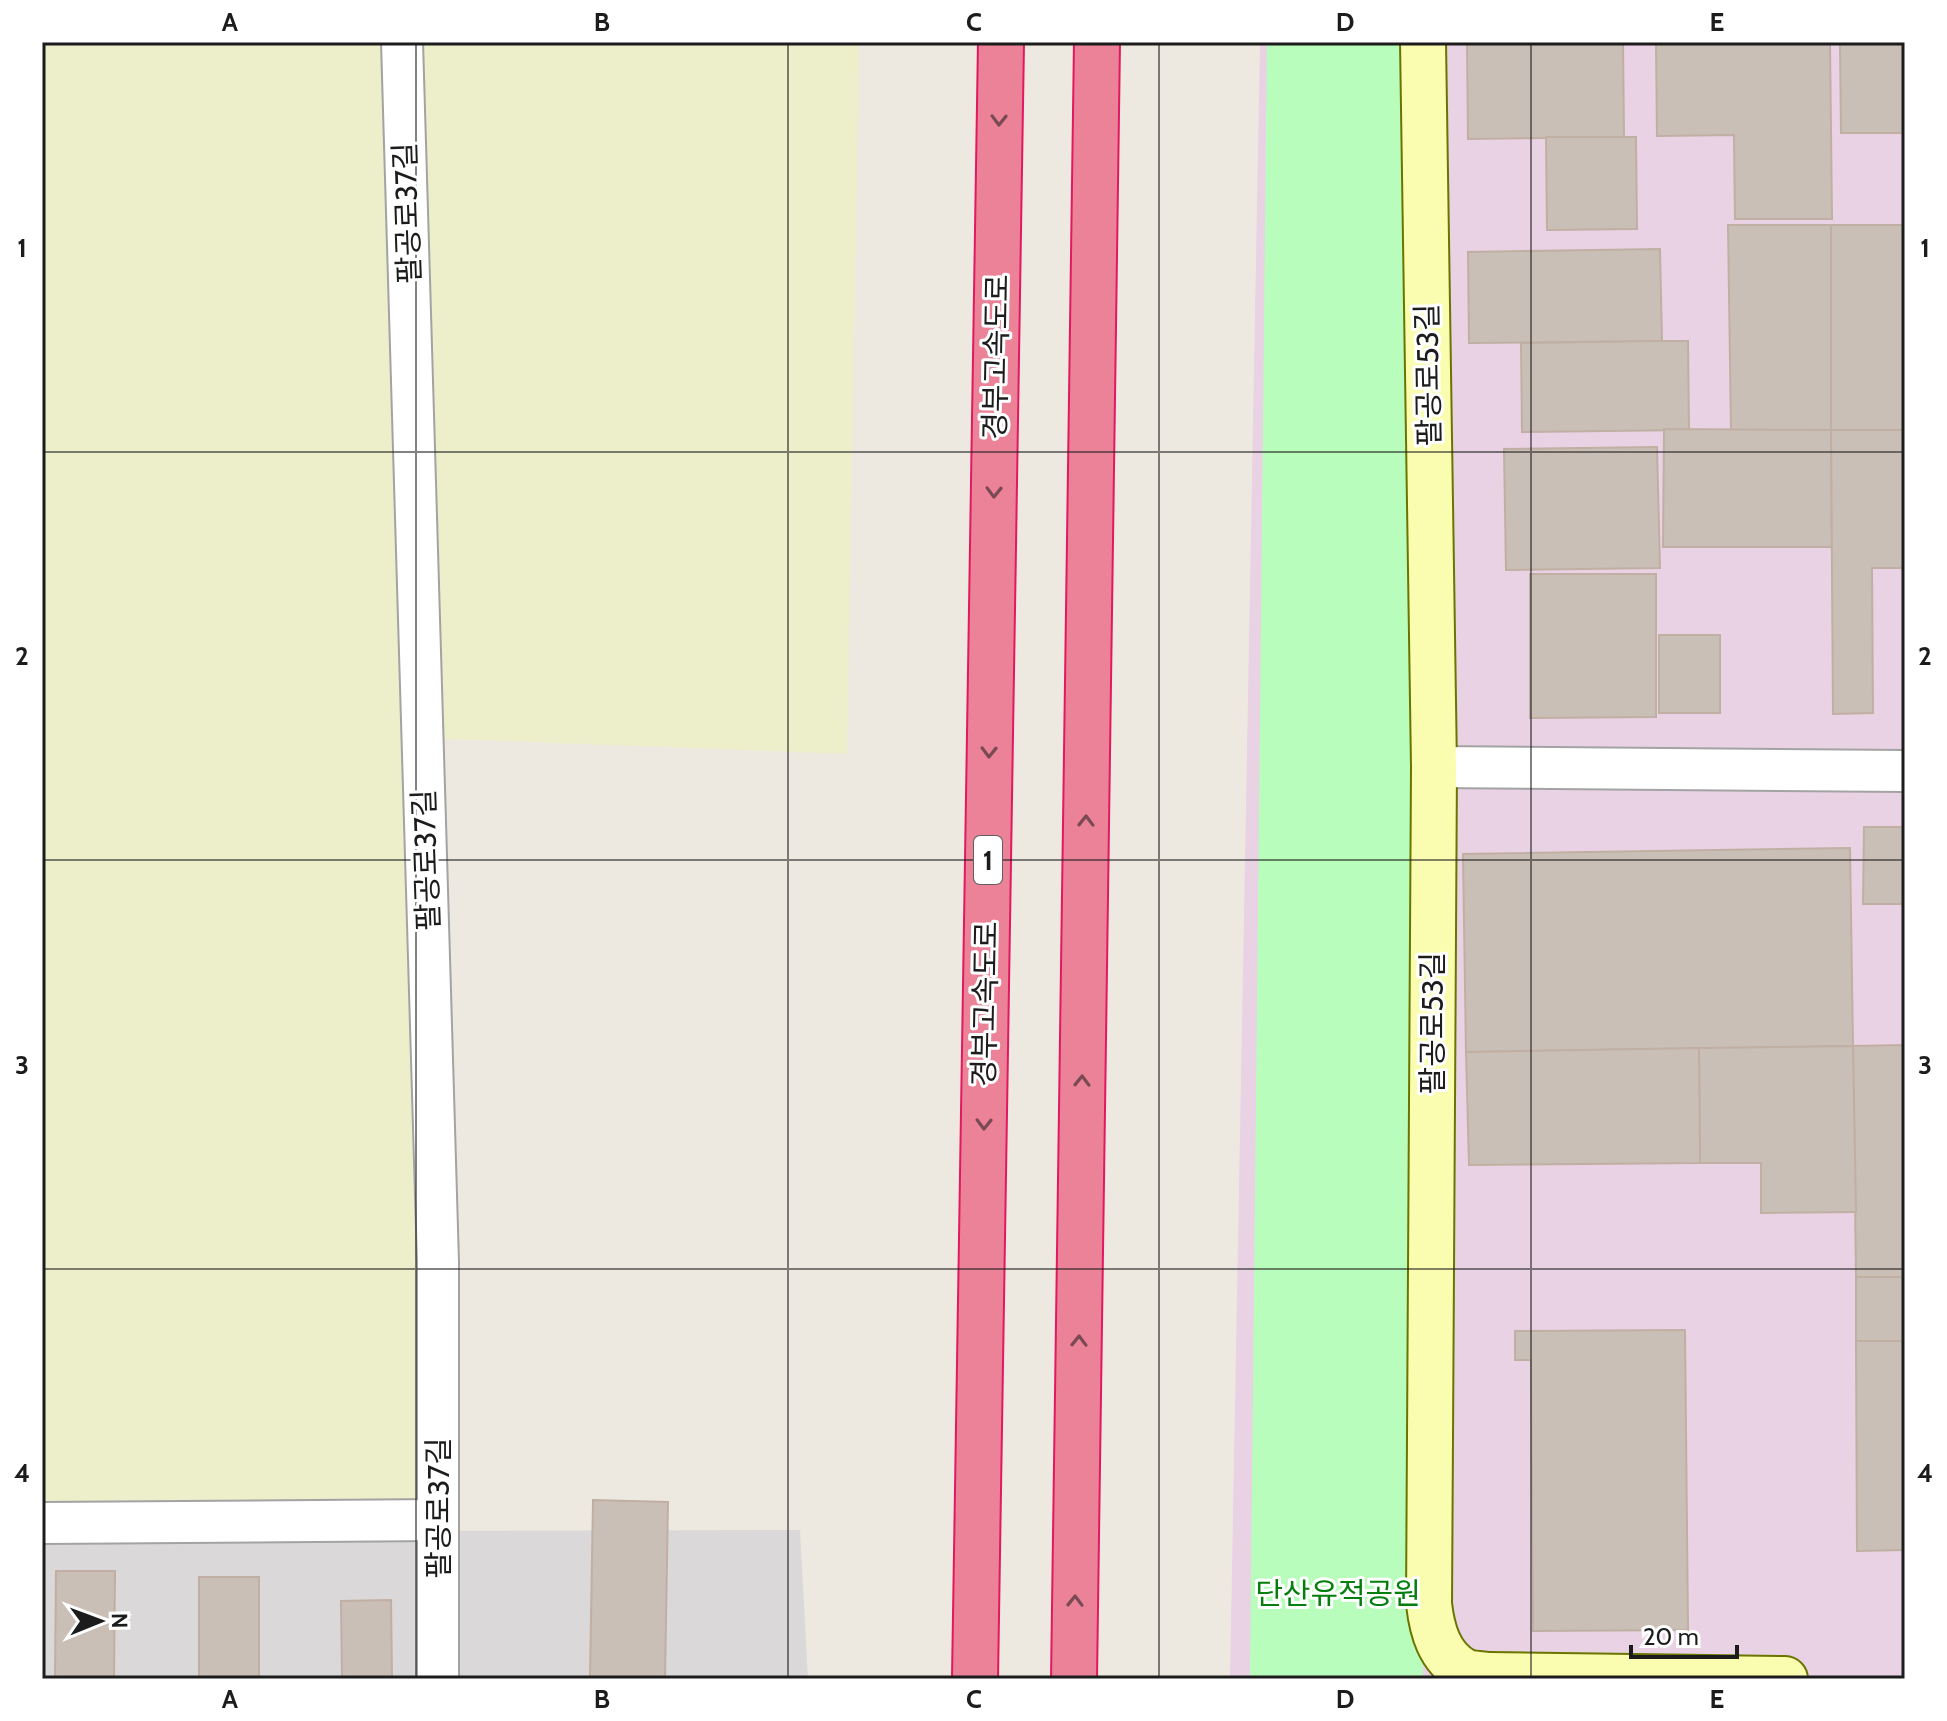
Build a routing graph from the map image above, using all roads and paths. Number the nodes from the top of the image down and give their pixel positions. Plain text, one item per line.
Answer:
1 (402, 42) edge
2 (1001, 42) edge
3 (1097, 42) edge
4 (1423, 42) edge
5 (1434, 767) junction
6 (1905, 771) edge
7 (438, 1520) junction
8 (42, 1523) edge
9 (438, 1679) edge
10 (975, 1679) edge
11 (1074, 1679) edge
12 (1785, 1679) edge

1 - 7 street, 팔공로37길
2 -> 10 highway, 경부고속도로 / 1
11 -> 3 highway
4 - 5 street, 팔공로53길
5 - 6 street
5 - 12 street, 팔공로53길
7 - 8 street
7 - 9 street, 팔공로37길

